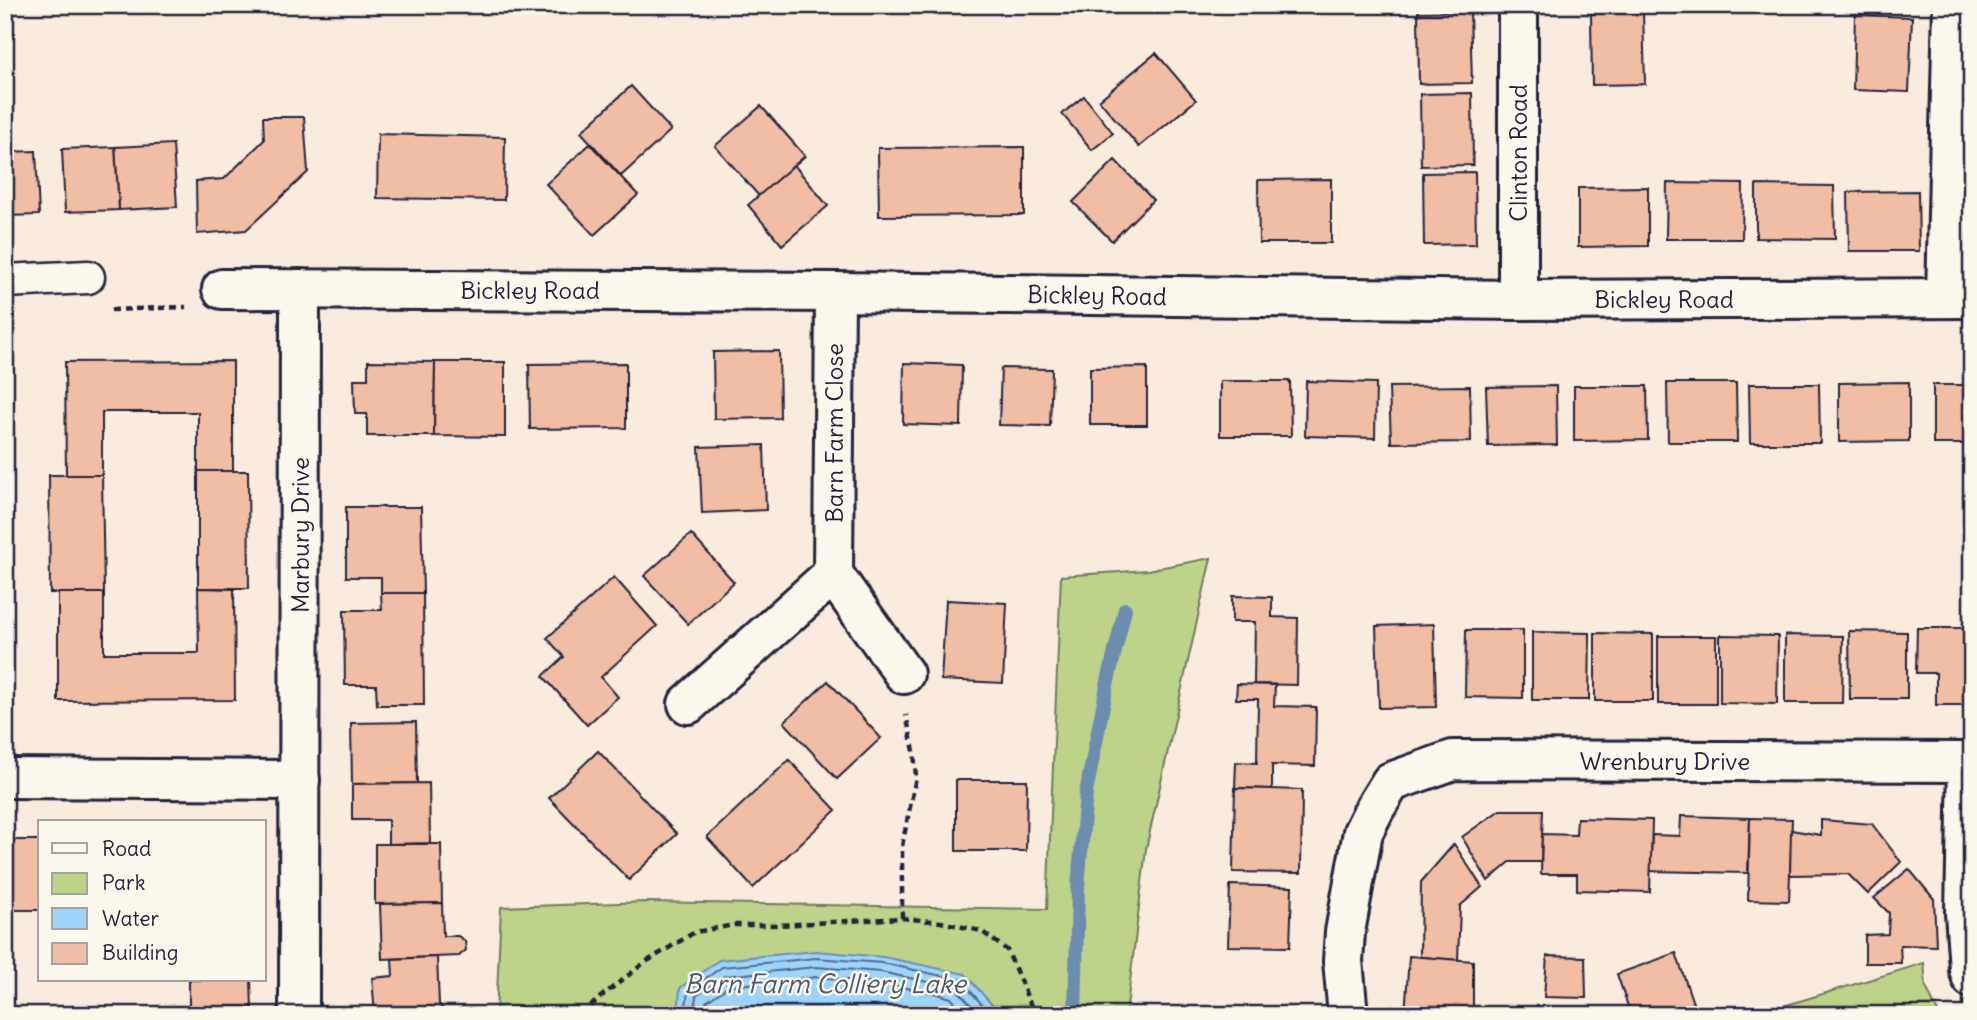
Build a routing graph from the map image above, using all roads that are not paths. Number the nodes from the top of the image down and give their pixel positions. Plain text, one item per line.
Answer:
1 (1518, 5) edge
2 (1953, 5) edge
3 (88, 277) road end
4 (5, 281) edge
5 (222, 289) road end
6 (300, 289) junction
7 (835, 292) junction
8 (1959, 297) edge
9 (1518, 300) junction
10 (832, 573) junction
11 (904, 674) road end
12 (688, 704) dead end
13 (5, 778) edge
14 (300, 780) junction
15 (1972, 978) edge
16 (299, 1015) edge
17 (1348, 1015) edge

1 - 9 street, Clinton Road
2 - 8 street
3 - 4 street
5 - 6 street, Bickley Road
6 - 7 street, Bickley Road
6 - 14 street, Marbury Drive
7 - 9 street, Bickley Road
7 - 10 street, Barn Farm Close
8 - 9 street, Bickley Road
10 - 11 street
10 - 12 street
13 - 14 street
14 - 16 street, Marbury Drive
15 - 17 street, Wrenbury Drive

